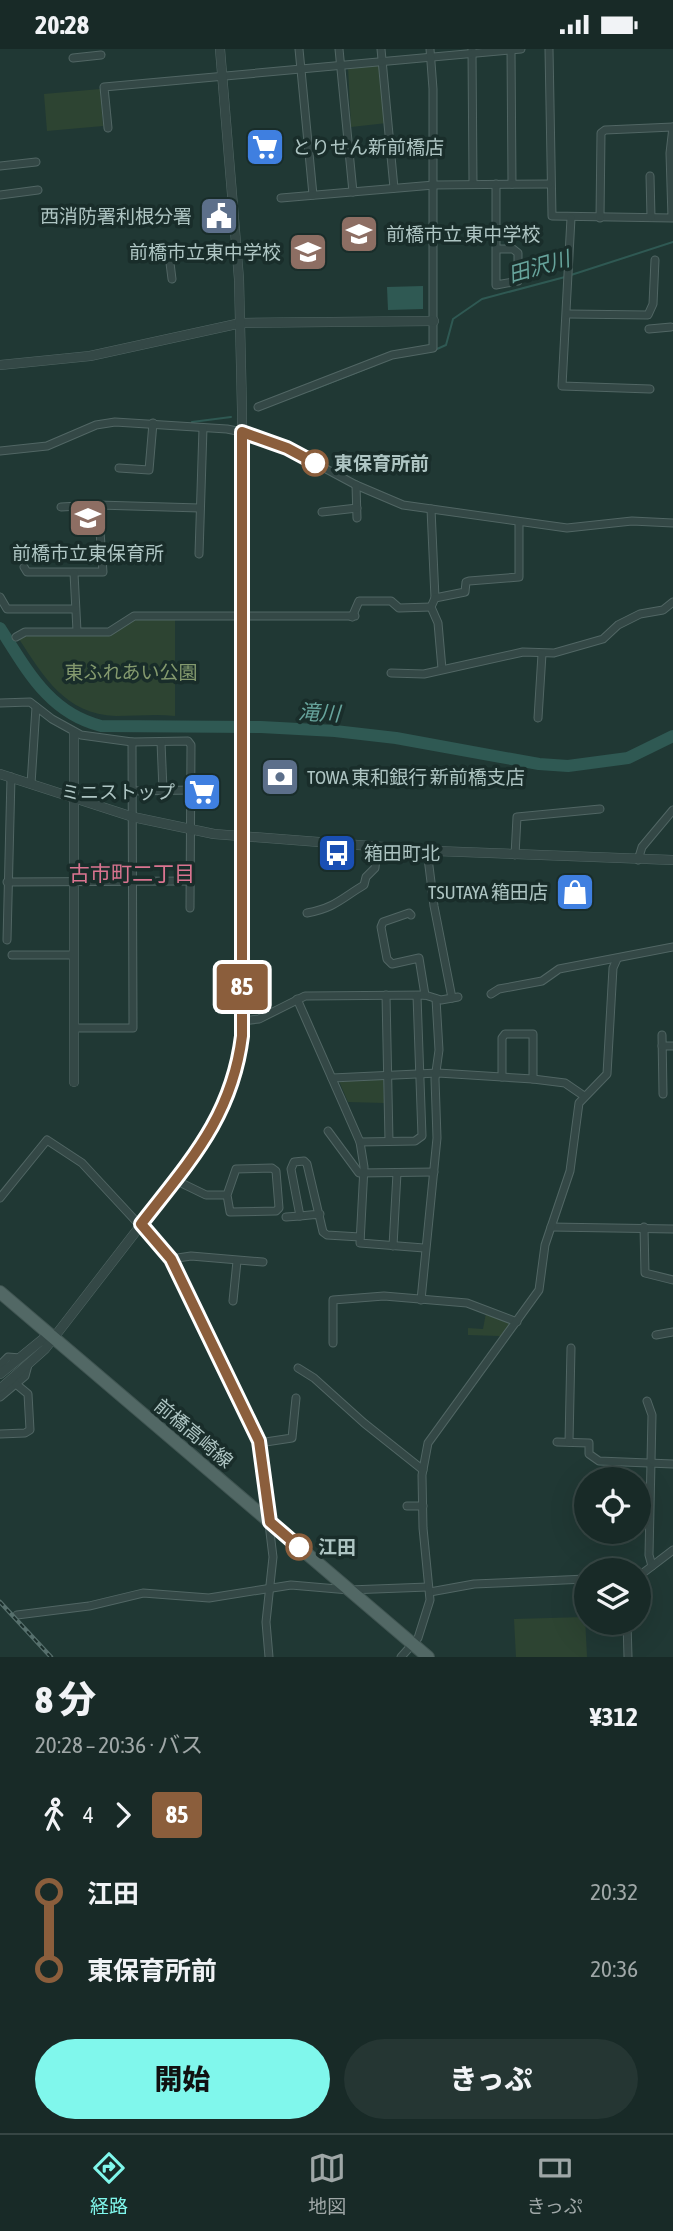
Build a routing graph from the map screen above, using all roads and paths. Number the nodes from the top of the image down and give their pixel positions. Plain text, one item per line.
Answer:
1 (220, 49) edge
2 (299, 49) edge
3 (339, 49) edge
4 (381, 49) edge
5 (511, 49) edge
6 (521, 49) edge
7 (550, 49) edge
8 (472, 51) edge
9 (430, 53) edge
10 (101, 55) dead end
11 (73, 58) dead end
12 (382, 61) junction
13 (341, 64) junction
14 (301, 69) junction
15 (222, 76) junction
16 (673, 127) edge
17 (108, 128) dead end
18 (36, 162) dead end
19 (0, 166) edge
20 (650, 176) dead end
21 (474, 184) junction
22 (496, 184) junction
23 (512, 184) junction
24 (549, 184) junction
25 (434, 185) junction
26 (394, 188) junction
27 (38, 190) dead end
28 (353, 192) junction
29 (0, 195) edge
30 (313, 195) junction
31 (281, 198) dead end
32 (651, 217) junction
33 (571, 218) junction
34 (600, 218) junction
35 (496, 249) junction
36 (169, 255) dead end
37 (655, 260) dead end
38 (172, 279) dead end
39 (568, 314) junction
40 (434, 321) junction
41 (241, 323) junction
42 (671, 327) edge
43 (649, 329) dead end
44 (0, 365) edge
45 (650, 389) dead end
46 (258, 407) dead end
47 (153, 423) junction
48 (204, 428) junction
49 (242, 432) junction
50 (0, 451) edge
51 (119, 468) dead end
52 (356, 485) junction
53 (98, 505) junction
54 (61, 507) dead end
55 (200, 507) junction
56 (357, 508) junction
57 (431, 509) junction
58 (322, 512) dead end
59 (357, 518) dead end
60 (519, 521) junction
61 (673, 523) edge
62 (199, 554) dead end
63 (24, 567) dead end
64 (74, 573) junction
65 (0, 597) edge
66 (435, 598) junction
67 (673, 602) edge
68 (431, 607) junction
69 (75, 609) junction
70 (242, 616) junction
71 (77, 631) junction
72 (16, 637) dead end
73 (542, 654) junction
74 (442, 669) junction
75 (391, 673) dead end
76 (0, 703) edge
77 (36, 707) junction
78 (538, 719) dead end
79 (74, 733) junction
80 (132, 742) junction
81 (162, 742) junction
82 (0, 774) edge
83 (11, 777) junction
84 (31, 783) junction
85 (163, 790) junction
86 (192, 790) junction
87 (132, 791) junction
88 (75, 799) junction
89 (600, 810) dead end
90 (673, 810) edge
91 (133, 817) junction
92 (192, 831) junction
93 (241, 837) junction
94 (377, 847) junction
95 (427, 850) junction
96 (515, 855) junction
97 (638, 860) junction
98 (673, 860) edge
99 (190, 881) junction
100 (8, 882) junction
101 (74, 882) junction
102 (132, 882) junction
103 (4, 908) edge
104 (190, 908) dead end
105 (307, 913) dead end
106 (411, 915) dead end
107 (6, 940) dead end
108 (673, 947) edge
109 (12, 955) dead end
110 (74, 955) junction
111 (617, 959) junction
112 (491, 994) dead end
113 (386, 995) junction
114 (421, 995) junction
115 (297, 999) junction
116 (436, 999) junction
117 (242, 1021) junction
118 (74, 1028) junction
119 (662, 1035) dead end
120 (662, 1046) junction
121 (673, 1046) edge
122 (438, 1073) junction
123 (420, 1074) junction
124 (388, 1075) junction
125 (332, 1077) junction
126 (502, 1077) junction
127 (533, 1079) junction
128 (673, 1079) edge
129 (662, 1080) junction
130 (74, 1082) dead end
131 (663, 1094) dead end
132 (584, 1096) junction
133 (328, 1131) dead end
134 (389, 1141) junction
135 (360, 1142) junction
136 (434, 1172) junction
137 (397, 1173) junction
138 (364, 1174) junction
139 (175, 1180) junction
140 (227, 1195) junction
141 (0, 1198) edge
142 (320, 1215) junction
143 (300, 1216) junction
144 (286, 1217) dead end
145 (141, 1224) junction
146 (551, 1227) junction
147 (644, 1227) junction
148 (673, 1229) edge
149 (360, 1237) junction
150 (393, 1246) junction
151 (424, 1248) junction
152 (171, 1259) junction
153 (237, 1261) junction
154 (264, 1262) dead end
155 (673, 1280) edge
156 (0, 1292) edge
157 (421, 1300) junction
158 (233, 1301) dead end
159 (517, 1322) junction
160 (673, 1332) edge
161 (656, 1335) dead end
162 (52, 1337) junction
163 (333, 1343) dead end
164 (571, 1348) dead end
165 (16, 1360) junction
166 (0, 1365) edge
167 (25, 1368) junction
168 (298, 1368) dead end
169 (0, 1374) edge
170 (16, 1384) junction
171 (0, 1389) edge
172 (0, 1397) edge
173 (296, 1398) dead end
174 (647, 1401) dead end
175 (0, 1434) edge
176 (557, 1442) dead end
177 (569, 1442) junction
178 (259, 1443) junction
179 (652, 1464) junction
180 (673, 1464) edge
181 (424, 1469) junction
182 (407, 1506) dead end
183 (423, 1506) junction
184 (270, 1522) junction
185 (673, 1551) edge
186 (652, 1566) joint
187 (574, 1580) edge
188 (429, 1589) junction
189 (269, 1590) junction
190 (349, 1590) junction
191 (17, 1615) dead end
192 (627, 1635) edge
193 (413, 1645) junction
194 (269, 1657) edge
195 (401, 1657) edge
196 (428, 1657) edge
197 (628, 1657) edge

1 - 15 street
2 - 14 street
3 - 13 street
4 - 12 street
5 - 6 street
5 - 8 street
5 - 23 street
7 - 24 street
8 - 9 street
8 - 21 street
9 - 12 street
9 - 25 street
10 - 11 street
12 - 13 street
12 - 26 street
13 - 14 street
13 - 28 street
14 - 15 street
14 - 30 street
15 - 17 street
15 - 41 street
16 - 32 street
16 - 34 street
18 - 19 street
20 - 32 street
21 - 22 street
21 - 25 street
22 - 23 street
22 - 35 street
23 - 24 street
24 - 33 street
25 - 26 street
25 - 40 street
26 - 28 street
27 - 29 street
28 - 30 street
30 - 31 street
32 - 34 street
33 - 34 street
33 - 39 street
35 - 35 street
36 - 38 street
37 - 39 street
39 - 45 street
40 - 41 street
40 - 46 street
41 - 44 street
41 - 49 street
42 - 43 street
47 - 48 street
47 - 50 street
47 - 51 street
48 - 49 street
48 - 55 street
49 - 52 street
49 - 70 street
52 - 56 street
52 - 57 street
53 - 54 street
53 - 55 street
53 - 64 street
55 - 62 street
56 - 58 street
56 - 59 street
57 - 60 street
57 - 66 street
60 - 61 street
60 - 66 street
63 - 64 street
64 - 69 street
65 - 69 street
66 - 68 street
67 - 73 street
68 - 70 street
68 - 74 street
69 - 71 street
70 - 71 street
70 - 93 street
71 - 72 street
73 - 74 street
73 - 78 street
74 - 75 street
76 - 77 street
77 - 79 street
77 - 84 street
79 - 80 street
79 - 88 street
80 - 81 street
80 - 87 street
81 - 85 street
81 - 86 street
82 - 83 street
83 - 84 street
83 - 100 street
84 - 88 street
85 - 86 street
85 - 87 street
86 - 92 street
87 - 91 street
88 - 91 street
88 - 101 street
89 - 96 street
90 - 97 street
91 - 92 street
91 - 102 street
92 - 93 street
92 - 99 street
93 - 94 street
93 - 117 street
94 - 95 street
94 - 105 street
95 - 96 street
95 - 116 street
96 - 97 street
97 - 98 street
99 - 102 street
99 - 104 street
100 - 101 street
100 - 103 street
101 - 102 street
101 - 110 street
102 - 118 street
103 - 107 street
106 - 114 street
108 - 111 street
109 - 110 street
110 - 118 street
111 - 112 street
111 - 132 street
113 - 114 street
113 - 115 street
113 - 124 street
114 - 116 street
114 - 123 street
115 - 117 street
115 - 125 street
116 - 122 street
117 - 139 street
118 - 130 street
119 - 120 street
120 - 121 street
120 - 129 street
122 - 123 street
122 - 126 street
122 - 136 street
123 - 124 street
123 - 134 street
124 - 125 street
124 - 134 street
125 - 135 street
126 - 127 street
126 - 127 street
127 - 132 street
128 - 129 street
129 - 131 street
132 - 146 street
133 - 138 street
134 - 135 street
135 - 138 street
136 - 137 street
136 - 151 street
137 - 138 street
137 - 150 street
138 - 149 street
139 - 140 street
139 - 145 street
140 - 140 street
141 - 145 street
142 - 143 street
142 - 143 street
142 - 149 street
143 - 144 street
145 - 152 street
145 - 162 street
146 - 147 street
146 - 159 street
147 - 148 street
147 - 155 street
149 - 150 street
150 - 151 street
151 - 157 street
152 - 153 street
152 - 178 street
153 - 154 street
153 - 158 street
156 - 162 main road, 前橋高崎線
157 - 159 street
157 - 163 street
159 - 181 street
160 - 161 street
162 - 165 street
162 - 167 street
162 - 184 main road, 前橋高崎線
164 - 177 street
165 - 166 street
165 - 169 street
167 - 170 street
167 - 171 street
168 - 181 street
170 - 172 street
170 - 175 street
173 - 178 street
174 - 179 street
176 - 177 street
177 - 179 street
178 - 184 street
179 - 180 street
179 - 186 street
181 - 183 street
182 - 183 street
183 - 188 street
184 - 189 street
184 - 190 main road, 前橋高崎線
185 - 186 street
187 - 188 street
188 - 190 street
188 - 193 street
189 - 190 street
189 - 191 street
189 - 194 street
190 - 193 main road, 前橋高崎線
192 - 197 street
193 - 195 street
193 - 196 main road, 前橋高崎線

